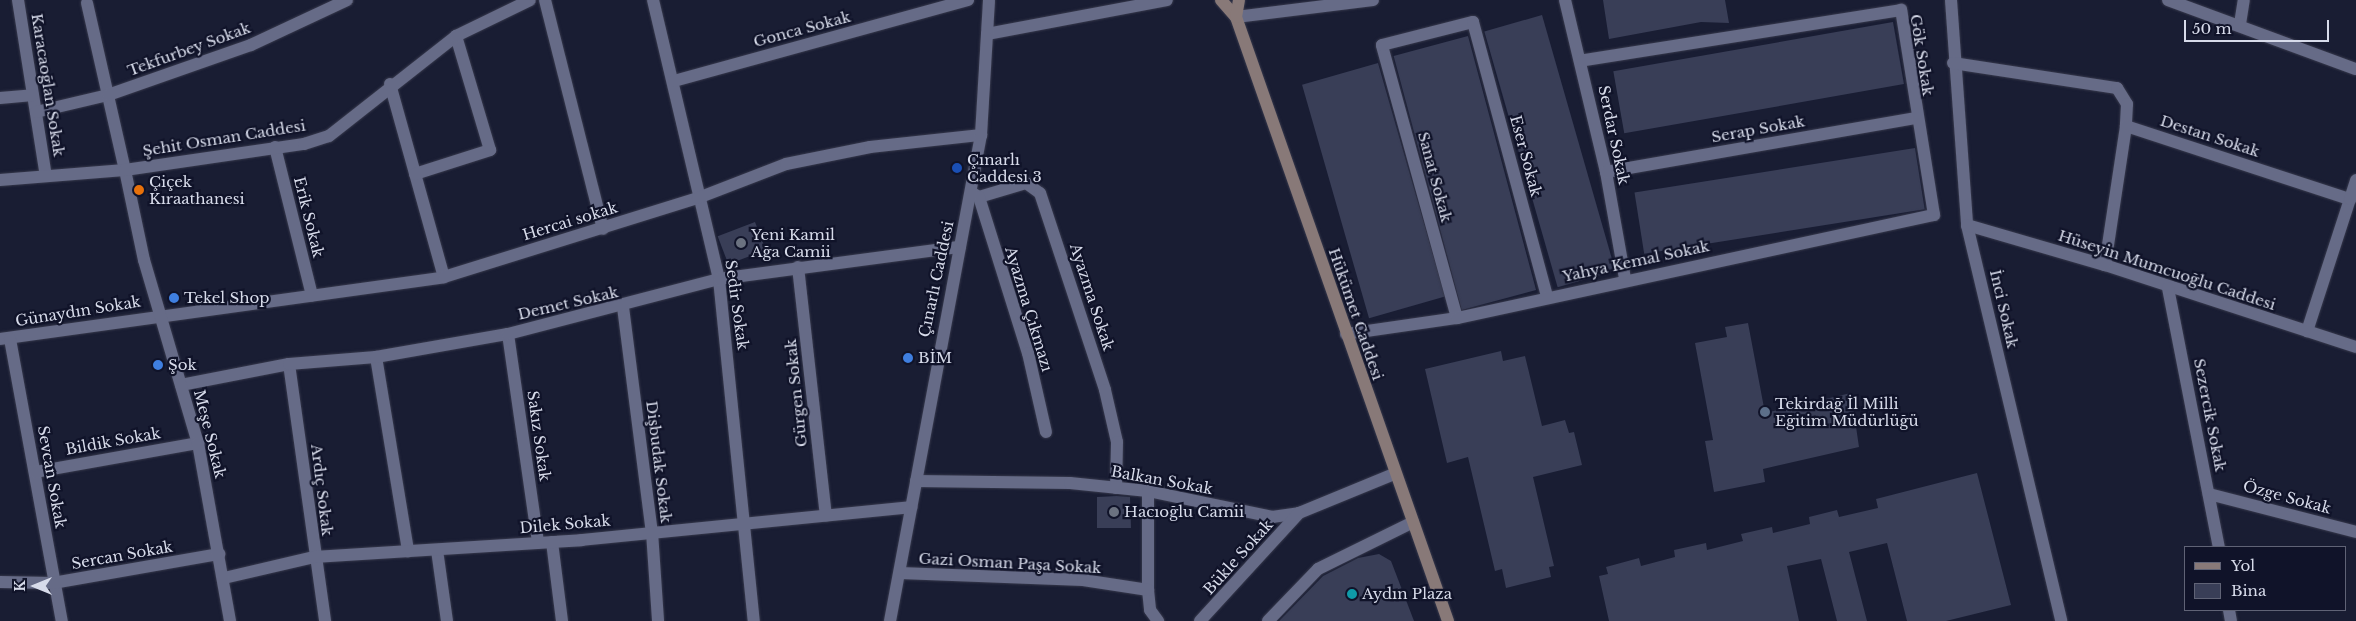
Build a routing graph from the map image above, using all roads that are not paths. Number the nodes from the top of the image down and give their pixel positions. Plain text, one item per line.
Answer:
1 (18, 0) edge
2 (347, 0) edge
3 (530, 0) edge
4 (545, 0) edge
5 (653, 0) edge
6 (968, 0) edge
7 (990, 0) edge
8 (1167, 0) edge
9 (1221, 0) edge
10 (1239, 0) edge
11 (1373, 0) edge
12 (1565, 0) edge
13 (1951, 0) edge
14 (2168, 0) edge
15 (2244, 0) edge
16 (87, 3) dead end
17 (1236, 17) junction
18 (1473, 22) joint
19 (2240, 24) junction
20 (987, 34) junction
21 (456, 36) junction
22 (1580, 61) junction
23 (1953, 63) junction
24 (2356, 69) edge
25 (674, 81) junction
26 (390, 84) junction
27 (33, 95) junction
28 (108, 95) junction
29 (0, 98) edge
30 (36, 112) junction
31 (1916, 118) junction
32 (2126, 126) junction
33 (981, 135) junction
34 (275, 148) junction
35 (125, 170) junction
36 (1606, 172) junction
37 (415, 174) junction
38 (46, 176) junction
39 (0, 180) edge
40 (2356, 180) edge
41 (975, 194) junction
42 (698, 198) junction
43 (2350, 198) junction
44 (1934, 215) joint
45 (1967, 225) junction
46 (603, 229) junction
47 (960, 247) junction
48 (2105, 265) junction
49 (798, 267) junction
50 (444, 276) junction
51 (719, 279) junction
52 (1625, 279) junction
53 (2168, 288) junction
54 (312, 295) junction
55 (1547, 297) junction
56 (622, 307) junction
57 (162, 314) junction
58 (1457, 318) junction
59 (2307, 331) junction
60 (508, 334) junction
61 (1346, 334) junction
62 (5, 339) edge
63 (2356, 347) edge
64 (376, 357) junction
65 (289, 364) junction
66 (181, 384) junction
67 (1046, 432) dead end
68 (198, 443) junction
69 (34, 472) junction
70 (1394, 474) junction
71 (916, 481) junction
72 (1116, 488) junction
73 (1148, 492) junction
74 (2210, 494) junction
75 (911, 507) junction
76 (1299, 513) junction
77 (826, 515) junction
78 (1413, 522) junction
79 (747, 523) junction
80 (652, 532) junction
81 (2356, 532) edge
82 (552, 542) junction
83 (538, 543) junction
84 (2219, 546) edge
85 (436, 550) junction
86 (408, 551) junction
87 (219, 554) junction
88 (314, 557) junction
89 (900, 573) junction
90 (224, 578) junction
91 (0, 582) edge
92 (53, 583) junction
93 (1148, 590) junction
94 (62, 621) edge
95 (230, 621) edge
96 (325, 621) edge
97 (447, 621) edge
98 (562, 621) edge
99 (658, 621) edge
100 (754, 621) edge
101 (890, 621) edge
102 (1158, 621) edge
103 (1200, 621) edge
104 (1268, 621) edge
105 (1448, 621) edge
106 (2061, 621) edge

1 - 27 street, Karacaoğlan Sokak
2 - 28 street, Tekfurbey Sokak
3 - 21 street, Şehit Osman Caddesi
4 - 46 street
5 - 25 street, Sedir Sokak
6 - 25 street, Gonca Sokak
7 - 20 street, Çınarlı Caddesi
8 - 20 street
9 - 17 main road, Hükümet Caddesi
10 - 17 main road, Hükümet Caddesi
11 - 17 street
12 - 22 street, Serdar Sokak
13 - 23 street, İnci Sokak
14 - 19 street
15 - 19 street
16 - 28 street, Meşe Sokak
17 - 61 main road, Hükümet Caddesi
18 - 55 street, Eser Sokak
18 - 58 street, Sanat Sokak
19 - 24 street
20 - 33 street, Çınarlı Caddesi
21 - 26 street, Şehit Osman Caddesi
21 - 37 street
22 - 31 street, Gök Sokak
22 - 36 street, Serdar Sokak
23 - 32 street
23 - 45 street, İnci Sokak
25 - 42 street, Sedir Sokak
26 - 34 street, Şehit Osman Caddesi
26 - 37 street
27 - 29 street
27 - 30 street, Karacaoğlan Sokak
28 - 30 street, Tekfurbey Sokak
28 - 35 street, Meşe Sokak
30 - 38 street, Karacaoğlan Sokak
31 - 36 street, Serap Sokak
31 - 44 street, Gök Sokak
32 - 43 street, Destan Sokak
32 - 48 street
33 - 41 street, Çınarlı Caddesi
33 - 42 street, Hercai sokak
34 - 35 street, Şehit Osman Caddesi
34 - 54 street, Erik Sokak
35 - 38 street, Şehit Osman Caddesi
35 - 57 street, Meşe Sokak
36 - 52 street, Serdar Sokak
37 - 50 street
38 - 39 street, Şehit Osman Caddesi
40 - 43 street
41 - 47 street, Çınarlı Caddesi
41 - 67 street, Ayazma Çıkmazı
41 - 72 street, Ayazma Sokak
42 - 46 street, Hercai sokak
42 - 51 street, Sedir Sokak
43 - 59 street
44 - 52 street, Yahya Kemal Sokak
45 - 48 street, Hüseyin Mumcuoğlu Caddesi
45 - 106 street, İnci Sokak
46 - 50 street, Hercai sokak
47 - 49 street, Demet Sokak
47 - 71 street, Çınarlı Caddesi
48 - 53 street, Hüseyin Mumcuoğlu Caddesi
49 - 51 street, Demet Sokak
49 - 77 street, Gürgen Sokak
50 - 54 street, Hercai sokak
51 - 56 street, Demet Sokak
51 - 79 street, Sedir Sokak
52 - 55 street, Yahya Kemal Sokak
53 - 59 street, Hüseyin Mumcuoğlu Caddesi
53 - 74 street, Sezercik Sokak
54 - 57 street, Hercai sokak
55 - 58 street, Yahya Kemal Sokak
56 - 60 street, Demet Sokak
56 - 80 street, Dişbudak Sokak
57 - 62 street, Günaydın Sokak
57 - 66 street, Meşe Sokak
58 - 61 street, Yahya Kemal Sokak
59 - 63 street, Hüseyin Mumcuoğlu Caddesi
60 - 64 street, Demet Sokak
60 - 83 street, Sakız Sokak
61 - 70 main road, Hükümet Caddesi
62 - 69 street, Sevcan Sokak
64 - 65 street, Demet Sokak
64 - 86 street
65 - 66 street, Demet Sokak
65 - 88 street, Ardıç Sokak
66 - 68 street, Meşe Sokak
68 - 69 street, Bildik Sokak
68 - 87 street, Meşe Sokak
69 - 92 street, Sevcan Sokak
70 - 76 street, Balkan Sokak
70 - 78 main road, Hükümet Caddesi
71 - 72 street, Balkan Sokak
71 - 75 street, Çınarlı Caddesi
72 - 73 street, Balkan Sokak
73 - 76 street, Balkan Sokak
73 - 93 street
74 - 81 street, Özge Sokak
74 - 84 street, Sezercik Sokak
75 - 77 street, Dilek Sokak
75 - 89 street, Çınarlı Caddesi
76 - 103 street, Bükle Sokak
77 - 79 street, Dilek Sokak
78 - 104 street
78 - 105 main road, Hükümet Caddesi
79 - 80 street, Dilek Sokak
79 - 100 street, Sedir Sokak
80 - 82 street, Dilek Sokak
80 - 99 street, Dişbudak Sokak
82 - 83 street, Dilek Sokak
82 - 98 street
83 - 85 street, Dilek Sokak
85 - 86 street, Dilek Sokak
85 - 97 street
86 - 88 street, Dilek Sokak
87 - 90 street, Meşe Sokak
87 - 92 street, Sercan Sokak
88 - 90 street, Dilek Sokak
88 - 96 street, Ardıç Sokak
89 - 93 street, Gazi Osman Paşa Sokak
89 - 101 street, Çınarlı Caddesi
90 - 95 street, Meşe Sokak
91 - 92 street, Sercan Sokak
92 - 94 street, Sevcan Sokak
93 - 102 street

